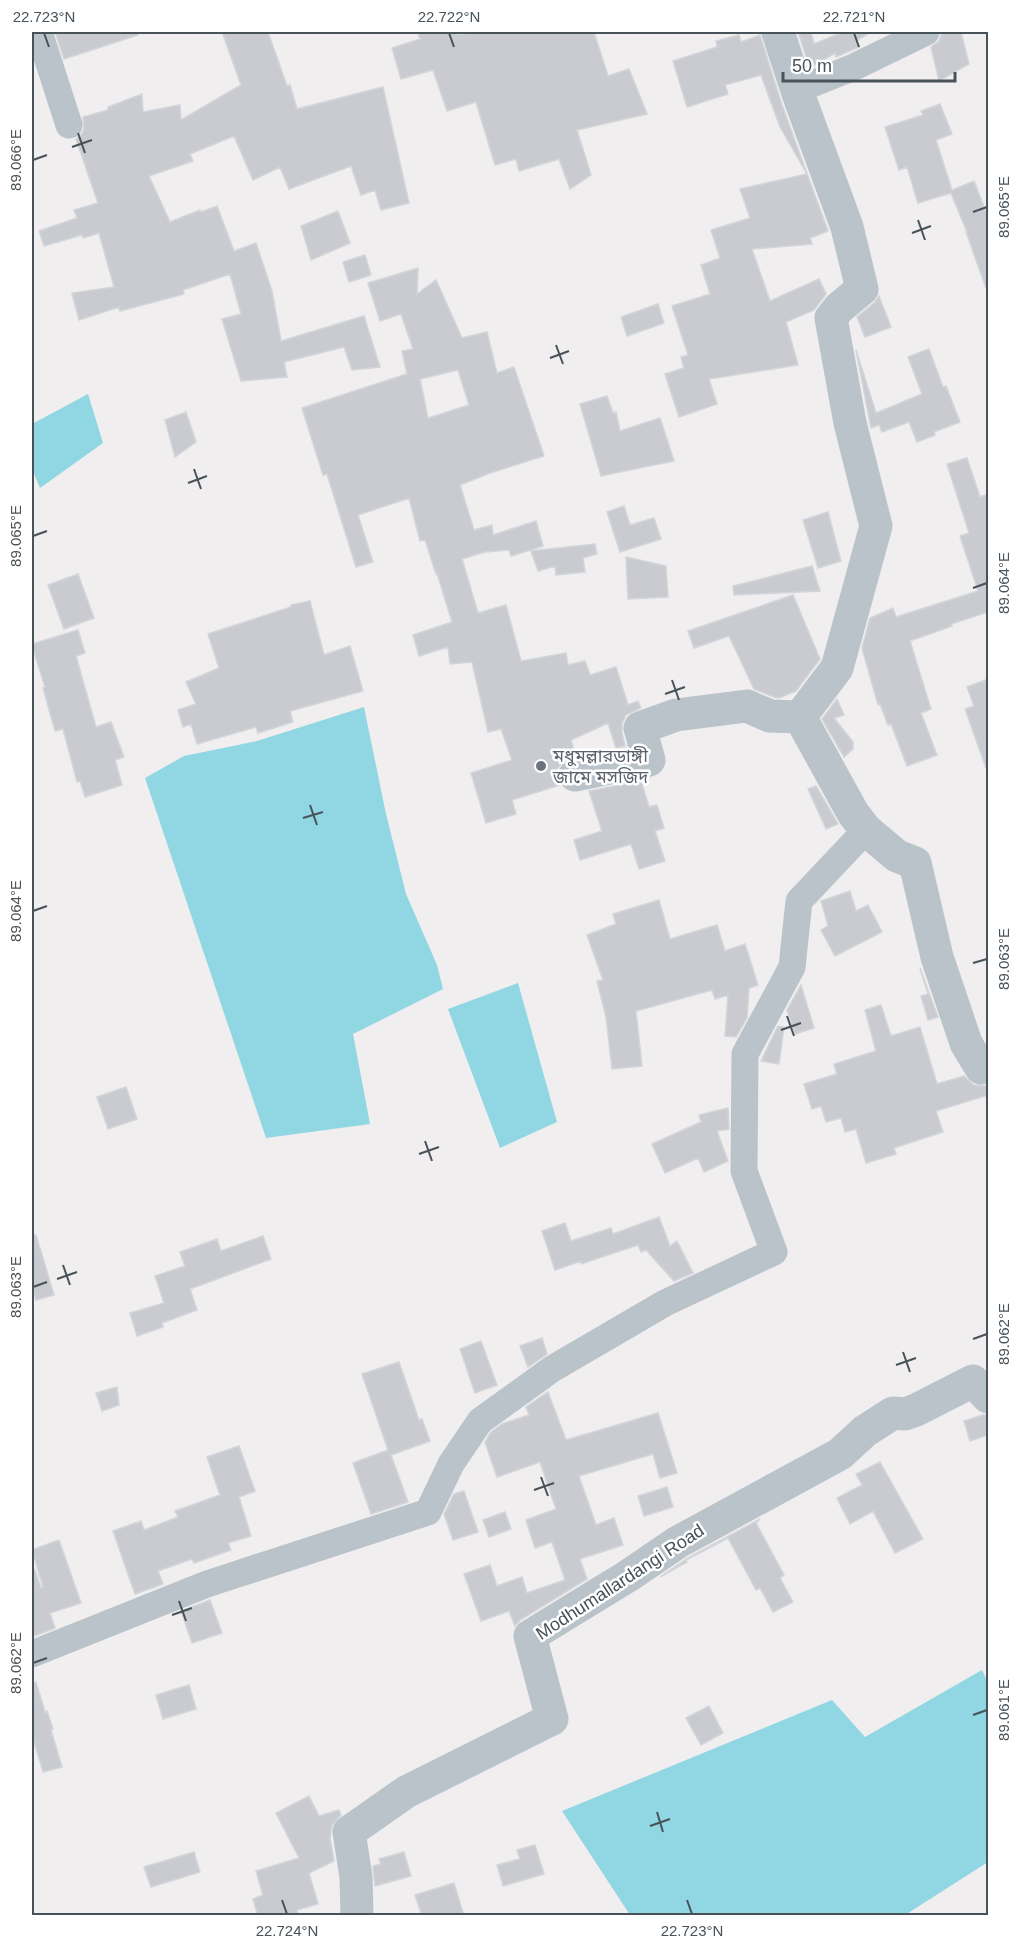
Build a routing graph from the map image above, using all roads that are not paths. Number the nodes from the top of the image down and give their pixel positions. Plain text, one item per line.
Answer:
1 (39, 32) edge
2 (926, 32) edge
3 (781, 40) edge
4 (69, 125) dead end
5 (800, 717) junction
6 (575, 775) dead end
7 (867, 830) junction
8 (988, 1067) edge
9 (988, 1397) edge
10 (32, 1654) edge
11 (357, 1916) edge

1 - 4 street
2 - 3 street
3 - 5 street
5 - 6 street
5 - 7 street
7 - 8 street
7 - 10 street
9 - 11 street, Modhumallardangi Road

